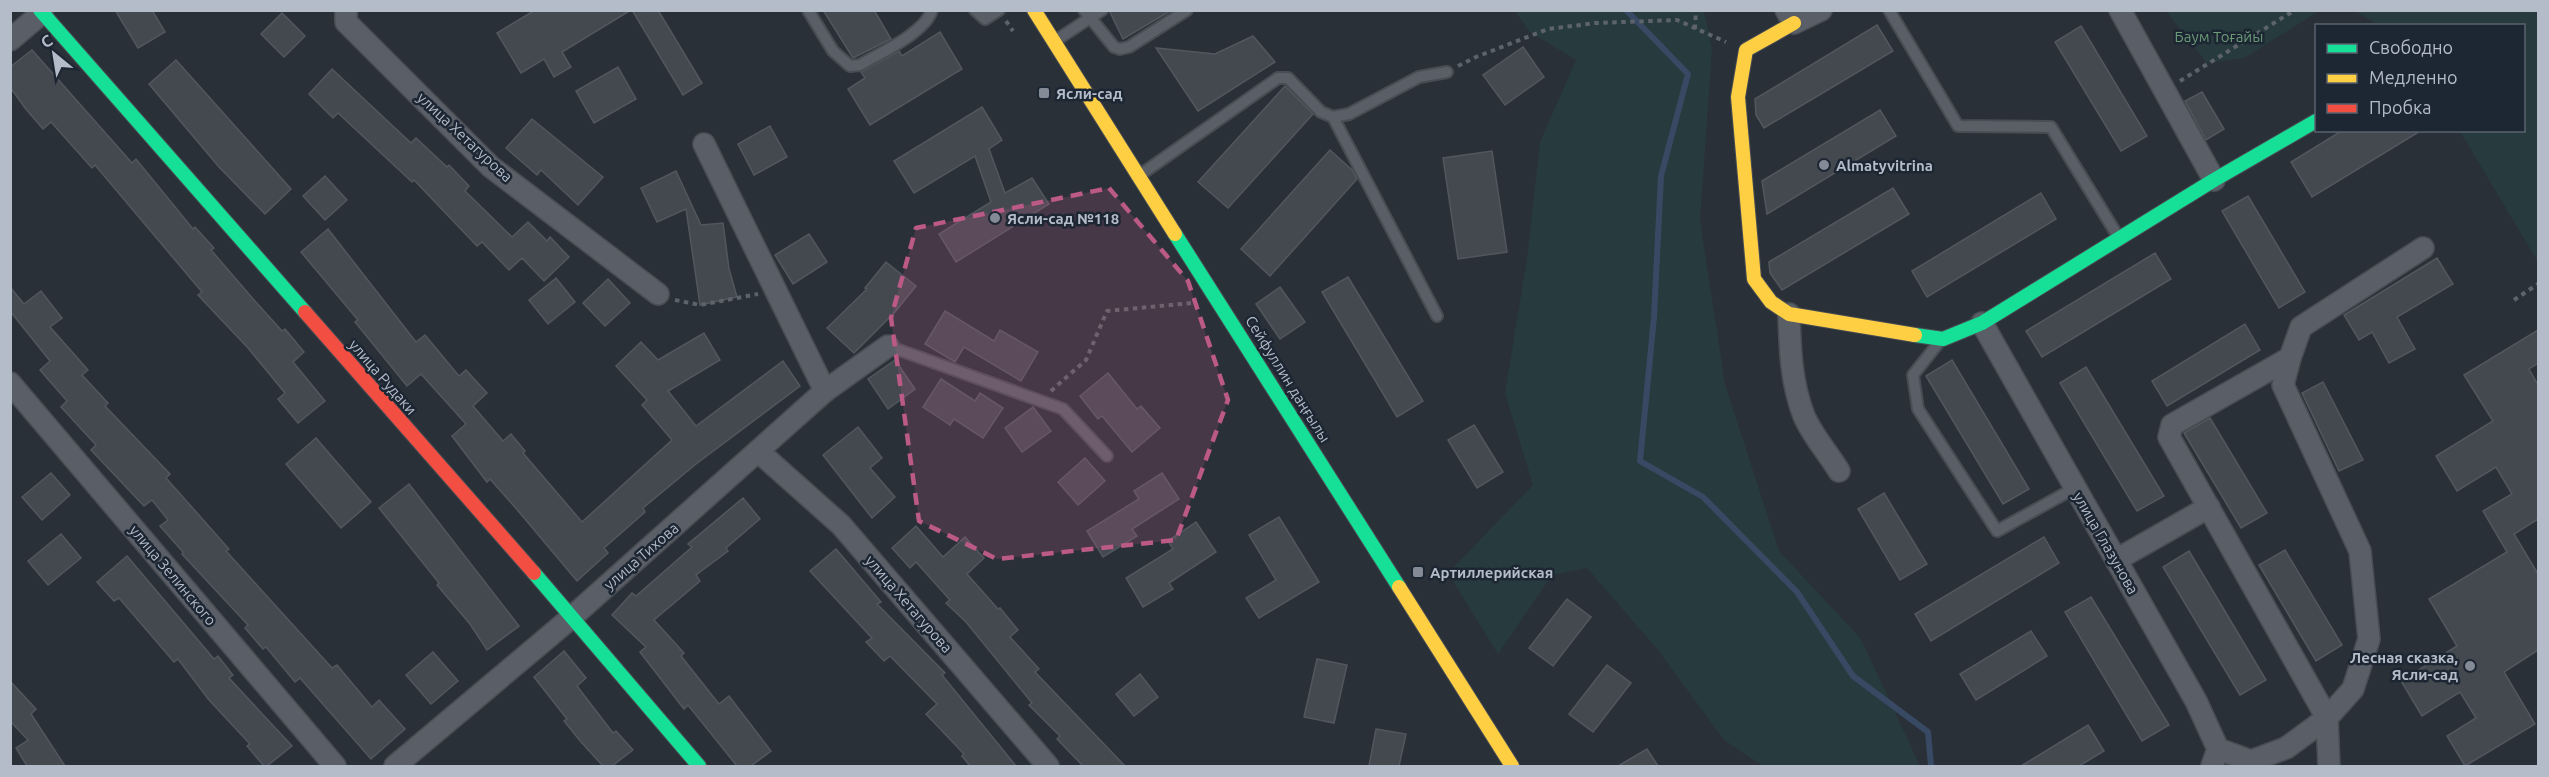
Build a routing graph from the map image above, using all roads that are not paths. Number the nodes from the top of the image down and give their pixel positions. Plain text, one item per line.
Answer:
1 (346, 10) edge
2 (808, 10) edge
3 (932, 10) edge
4 (975, 10) edge
5 (999, 10) edge
6 (1034, 10) edge
7 (1102, 10) edge
8 (1187, 10) edge
9 (1821, 10) edge
10 (1889, 10) edge
11 (2120, 10) edge
12 (43, 11) edge
13 (1087, 14) edge
14 (1790, 17) edge
15 (10, 40) edge
16 (1054, 41) junction
17 (1447, 72) road end
18 (1333, 117) junction
19 (2315, 122) edge
20 (704, 144) dead end
21 (1140, 175) junction
22 (2214, 180) junction
23 (2119, 238) junction
24 (2423, 248) dead end
25 (658, 294) road end
26 (1789, 314) junction
27 (1437, 316) dead end
28 (1982, 323) junction
29 (1942, 339) junction
30 (888, 346) joint
31 (2290, 358) junction
32 (10, 383) edge
33 (825, 390) junction
34 (759, 452) junction
35 (1107, 456) dead end
36 (1839, 471) dead end
37 (2075, 488) junction
38 (2209, 507) junction
39 (2116, 560) junction
40 (572, 617) junction
41 (2327, 718) junction
42 (2215, 758) edge
43 (335, 766) edge
44 (395, 766) edge
45 (699, 766) edge
46 (1048, 766) edge
47 (1512, 766) edge
48 (2329, 766) edge

1 - 25 street, улица Хетагурова
2 - 3 lane
4 - 5 lane
6 - 16 street, Сейфуллин даңғылы
7 - 13 lane
8 - 13 lane
9 - 14 street
10 - 23 lane
11 - 22 street
12 - 15 street
12 - 40 street, улица Рудаки
13 - 16 lane
14 - 26 street
16 - 21 street, Сейфуллин даңғылы
17 - 18 lane
18 - 21 lane
18 - 27 lane
19 - 22 street
20 - 33 street
21 - 47 street, Сейфуллин даңғылы
22 - 23 street
23 - 28 street
24 - 31 street
26 - 29 street
26 - 36 street
28 - 29 street
28 - 37 street, улица Глазунова
29 - 37 lane
30 - 33 street, улица Тихова
30 - 35 lane
31 - 38 street
31 - 41 street
32 - 43 street, улица Зелинского
33 - 34 street, улица Тихова
34 - 40 street, улица Тихова
34 - 46 street, улица Хетагурова
37 - 39 street, улица Глазунова
38 - 39 street
38 - 41 street
39 - 42 street, улица Глазунова
40 - 44 street, улица Тихова
40 - 45 street, улица Рудаки
41 - 42 street
41 - 48 street

